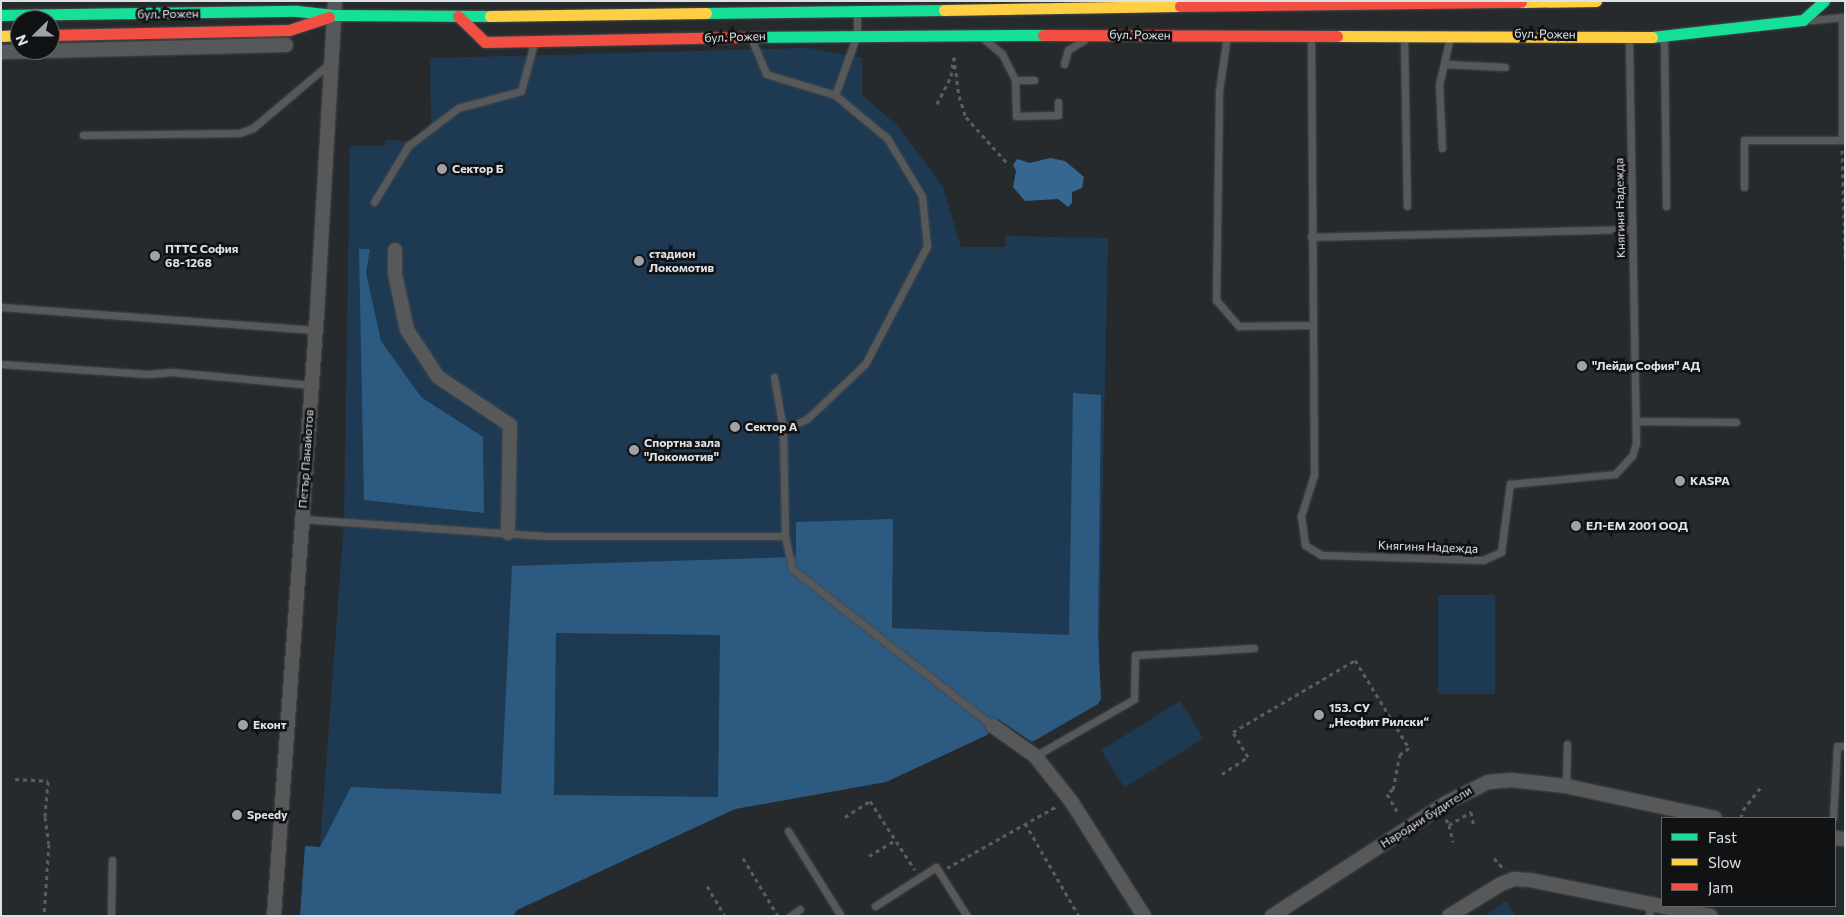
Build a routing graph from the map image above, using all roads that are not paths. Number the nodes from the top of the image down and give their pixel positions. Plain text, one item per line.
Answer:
1 (335, 1) edge
2 (1596, 1) edge
3 (1824, 1) edge
4 (1131, 3) edge
5 (857, 10) junction
6 (1, 15) edge
7 (334, 16) junction
8 (458, 16) junction
9 (1803, 20) junction
10 (857, 34) junction
11 (1404, 34) junction
12 (1450, 34) junction
13 (60, 35) edge
14 (1093, 35) junction
15 (1311, 35) junction
16 (1628, 35) junction
17 (750, 36) junction
18 (1227, 36) junction
19 (982, 37) junction
20 (1664, 37) junction
21 (534, 43) junction
22 (286, 45) dead end
23 (1, 52) edge
24 (331, 62) junction
25 (1064, 64) dead end
26 (1444, 64) junction
27 (1505, 67) dead end
28 (1016, 80) junction
29 (1034, 80) dead end
30 (835, 95) junction
31 (1058, 102) dead end
32 (83, 135) dead end
33 (1442, 148) dead end
34 (1744, 187) dead end
35 (374, 202) dead end
36 (1407, 206) dead end
37 (1666, 206) dead end
38 (1632, 229) junction
39 (1311, 237) junction
40 (394, 250) dead end
41 (1, 307) edge
42 (1311, 325) junction
43 (315, 330) junction
44 (1, 364) edge
45 (774, 377) dead end
46 (311, 385) junction
47 (1636, 421) junction
48 (1736, 422) dead end
49 (784, 429) junction
50 (302, 519) junction
51 (508, 533) junction
52 (785, 536) junction
53 (1254, 648) dead end
54 (993, 726) joint
55 (1567, 744) dead end
56 (1845, 746) edge
57 (1035, 756) junction
58 (1566, 786) junction
59 (1710, 817) edge
60 (1833, 817) edge
61 (788, 831) dead end
62 (112, 860) dead end
63 (875, 906) dead end
64 (800, 909) dead end
65 (1650, 910) edge
66 (111, 916) edge
67 (274, 916) edge
68 (790, 916) edge
69 (840, 916) edge
70 (967, 916) edge
71 (1144, 916) edge
72 (1272, 916) edge
73 (1449, 916) edge
74 (1710, 916) edge

1 - 7 street, Петър Панайотов
2 - 4 main road, бул. Рожен
3 - 9 main road
4 - 5 main road, бул. Рожен
5 - 8 main road, бул. Рожен
5 - 10 lane
6 - 7 main road, бул. Рожен
7 - 8 main road, бул. Рожен
7 - 13 main road, бул. Рожен
7 - 24 street, Петър Панайотов
8 - 21 main road, бул. Рожен
9 - 20 main road, бул. Рожен
9 - 34 lane
10 - 17 main road, бул. Рожен
10 - 19 main road, бул. Рожен
10 - 30 lane
11 - 12 main road, бул. Рожен
11 - 15 main road, бул. Рожен
11 - 36 lane
12 - 16 main road, бул. Рожен
12 - 26 lane
14 - 18 main road, бул. Рожен
14 - 19 main road, бул. Рожен
14 - 25 lane
15 - 18 main road, бул. Рожен
15 - 39 lane, Княгиня Надежда
16 - 20 main road, бул. Рожен
16 - 38 lane, Княгиня Надежда
17 - 21 main road, бул. Рожен
17 - 30 lane
18 - 42 lane
19 - 28 lane
20 - 37 lane
21 - 35 lane
22 - 23 street
24 - 32 lane
24 - 43 street, Петър Панайотов
26 - 27 lane
26 - 33 lane
28 - 29 lane
28 - 31 lane
30 - 49 lane
38 - 39 lane
38 - 47 lane, Княгиня Надежда
39 - 42 lane, Княгиня Надежда
40 - 51 street
41 - 43 lane
42 - 47 lane, Княгиня Надежда
43 - 46 street, Петър Панайотов
44 - 46 lane
45 - 49 lane
46 - 50 street, Петър Панайотов
47 - 48 lane
49 - 52 lane
50 - 51 lane
50 - 67 street, Петър Панайотов
51 - 52 lane
52 - 54 lane
53 - 57 lane
54 - 57 street
55 - 58 lane
56 - 60 lane
57 - 71 street
58 - 59 street, Народни будители
58 - 72 street, Народни будители
61 - 69 lane
62 - 66 lane
63 - 70 lane
64 - 68 lane
65 - 73 street
65 - 74 street

